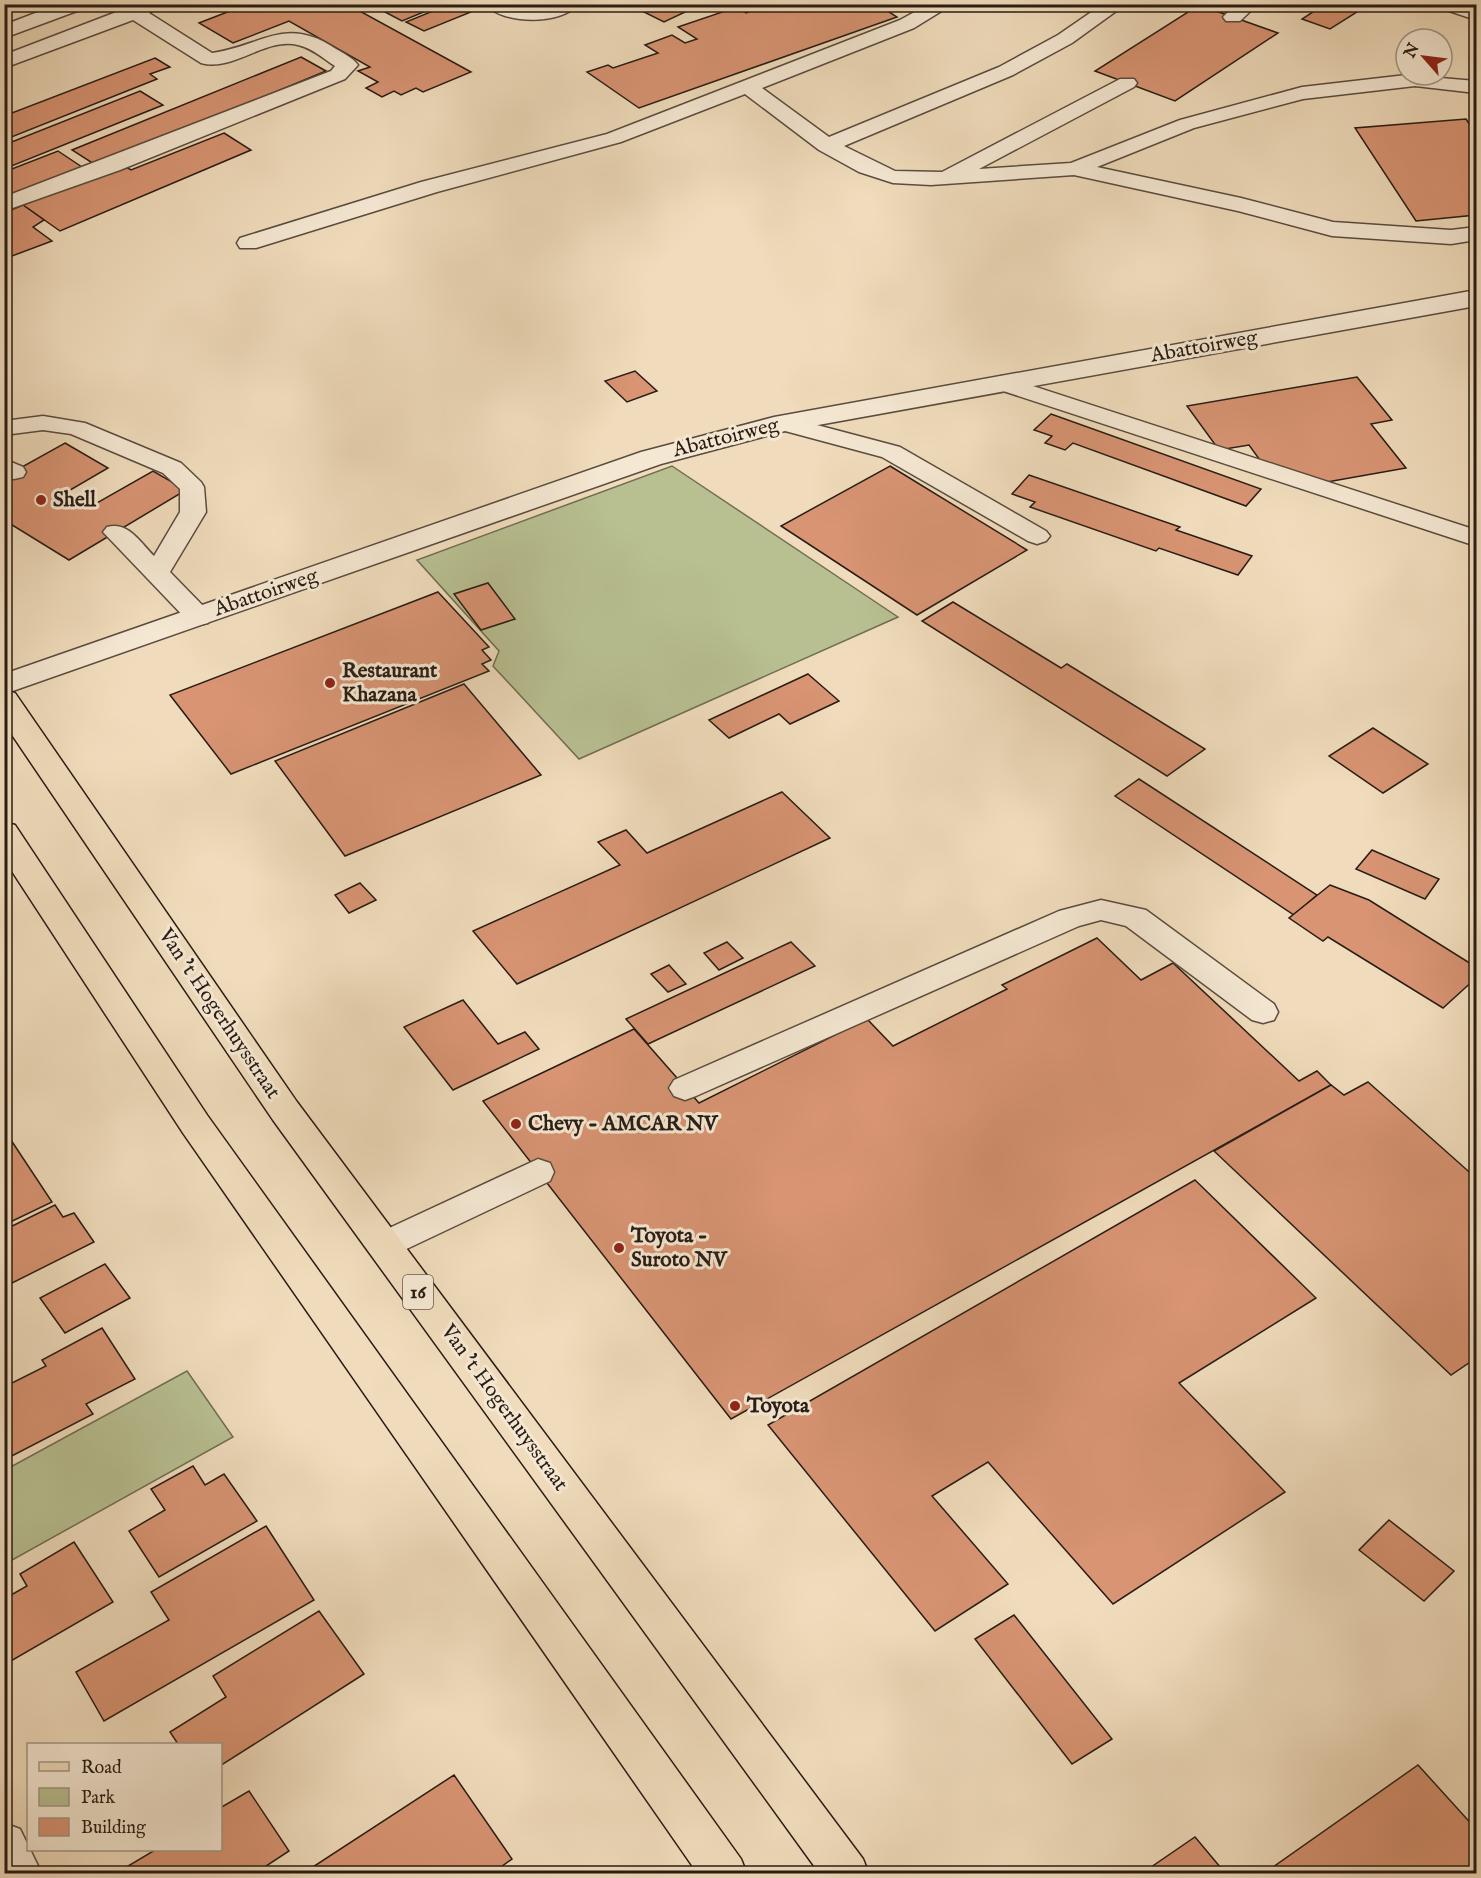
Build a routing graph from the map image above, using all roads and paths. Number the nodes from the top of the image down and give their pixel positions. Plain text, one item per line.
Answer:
1 (78, 4) edge
2 (155, 4) edge
3 (495, 4) edge
4 (569, 4) edge
5 (944, 4) edge
6 (1117, 4) edge
7 (1249, 4) edge
8 (1447, 4) edge
9 (127, 8) edge
10 (1476, 14) edge
11 (1233, 17) dead end
12 (4, 32) edge
13 (4, 62) edge
14 (1126, 83) dead end
15 (748, 87) junction
16 (1476, 87) edge
17 (826, 146) junction
18 (1074, 169) junction
19 (946, 178) junction
20 (4, 205) edge
21 (1476, 234) edge
22 (248, 243) dead end
23 (1476, 298) edge
24 (1002, 383) junction
25 (783, 423) junction
26 (4, 428) edge
27 (116, 532) dead end
28 (1037, 536) dead end
29 (1476, 538) edge
30 (156, 573) junction
31 (199, 617) junction
32 (4, 685) edge
33 (4, 700) edge
34 (4, 833) edge
35 (1263, 1012) dead end
36 (685, 1088) dead end
37 (538, 1172) dead end
38 (384, 1245) junction
39 (4, 1844) edge
40 (20, 1874) edge
41 (726, 1874) edge
42 (846, 1874) edge

1 - 12 lane
2 - 9 lane
3 - 4 lane
5 - 15 lane
6 - 17 lane
7 - 11 lane
8 - 10 lane
9 - 13 lane
9 - 20 lane
14 - 19 lane
15 - 17 lane
15 - 22 lane
16 - 18 lane
17 - 19 lane
18 - 19 lane
18 - 21 lane
23 - 24 street, Abattoirweg
24 - 25 street, Abattoirweg
24 - 29 lane
25 - 28 lane
25 - 31 street, Abattoirweg
26 - 30 lane
27 - 30 lane
30 - 31 lane
31 - 32 street, Abattoirweg
33 - 38 main road, Van 't Hogerhuysstraat / 16
34 - 41 main road
35 - 36 lane
37 - 38 lane
38 - 42 main road, Van 't Hogerhuysstraat / 16
39 - 40 street

